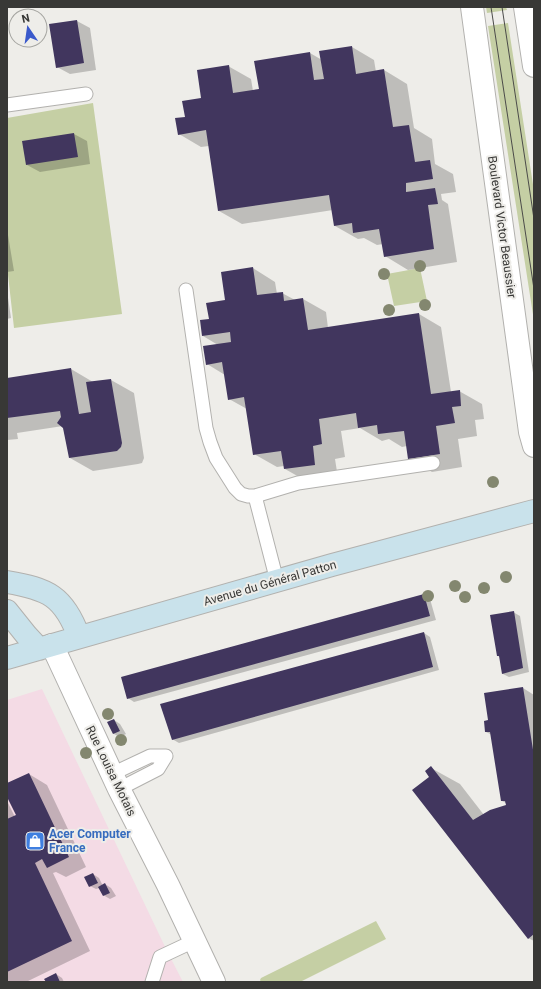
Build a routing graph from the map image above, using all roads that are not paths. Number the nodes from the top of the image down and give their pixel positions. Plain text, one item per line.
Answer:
1 (472, 7) edge
2 (525, 7) edge
3 (534, 66) edge
4 (86, 94) dead end
5 (7, 105) edge
6 (186, 290) dead end
7 (534, 446) edge
8 (433, 463) dead end
9 (254, 496) junction
10 (534, 510) edge
11 (277, 581) junction
12 (7, 582) edge
13 (32, 586) junction
14 (8, 612) edge
15 (79, 637) junction
16 (45, 647) junction
17 (7, 658) edge
18 (194, 941) junction
19 (152, 982) edge
20 (214, 982) edge

1 - 7 street, Boulevard Victor Beaussier
2 - 3 street
4 - 5 lane
6 - 9 lane
8 - 9 lane
9 - 11 lane
10 - 11 street, Avenue du Général Patton
11 - 15 street, Avenue du Général Patton
12 - 13 street
13 - 14 street
13 - 15 street
14 - 16 street
15 - 16 street, Avenue du Général Patton
16 - 17 street, Avenue du Général Patton
16 - 18 street, Rue Louisa Motais
18 - 19 lane
18 - 20 street, Rue Louisa Motais

